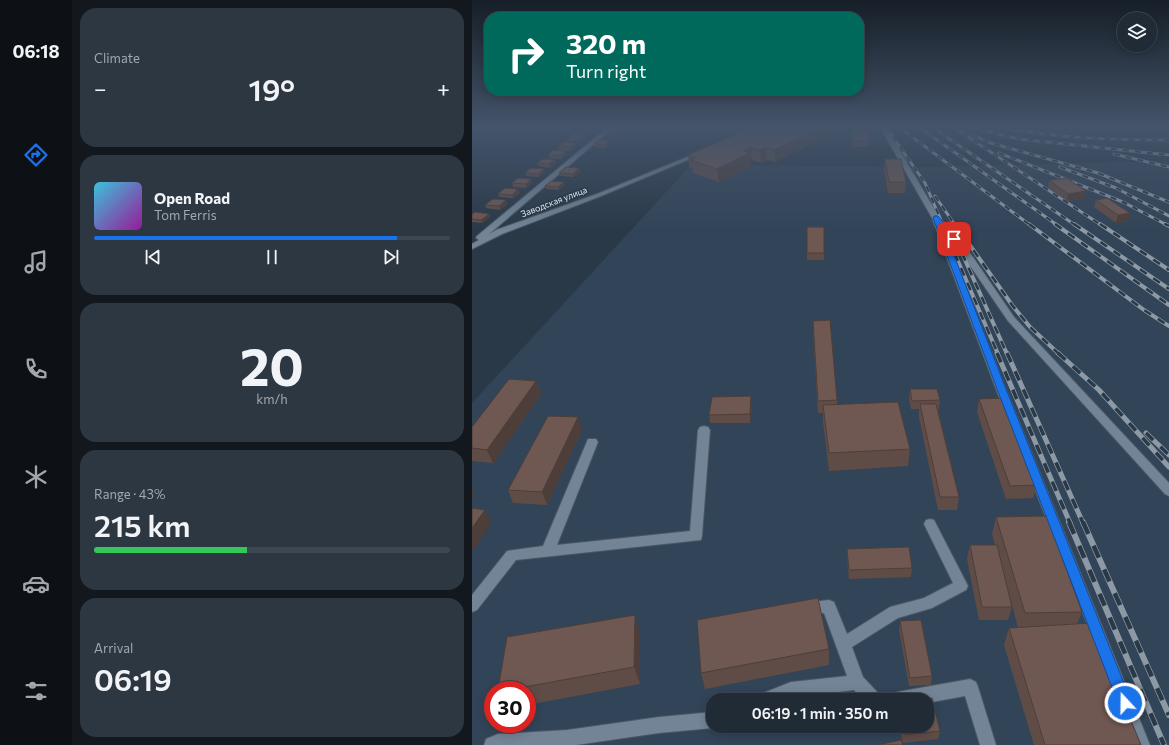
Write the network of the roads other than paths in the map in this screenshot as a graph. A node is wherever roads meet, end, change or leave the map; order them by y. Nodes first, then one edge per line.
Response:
1 (568, 162) edge
2 (680, 162) edge
3 (903, 162) edge
4 (936, 218) junction
5 (472, 246) edge
6 (704, 430) dead end
7 (592, 442) dead end
8 (1169, 491) edge
9 (930, 524) dead end
10 (548, 551) junction
11 (472, 606) edge
12 (792, 610) edge
13 (843, 644) junction
14 (857, 682) junction
15 (784, 693) edge
16 (867, 693) edge
17 (934, 693) edge
18 (706, 721) edge
19 (492, 745) edge
20 (988, 745) edge
21 (1142, 745) edge

1 - 5 street, Заводская улица
2 - 5 street, Заводская улица
3 - 4 street
4 - 8 street
4 - 21 street
6 - 10 street
7 - 10 street
9 - 13 street
10 - 11 street
12 - 13 street
13 - 14 street
14 - 15 street
14 - 16 street
17 - 20 street
18 - 19 street

